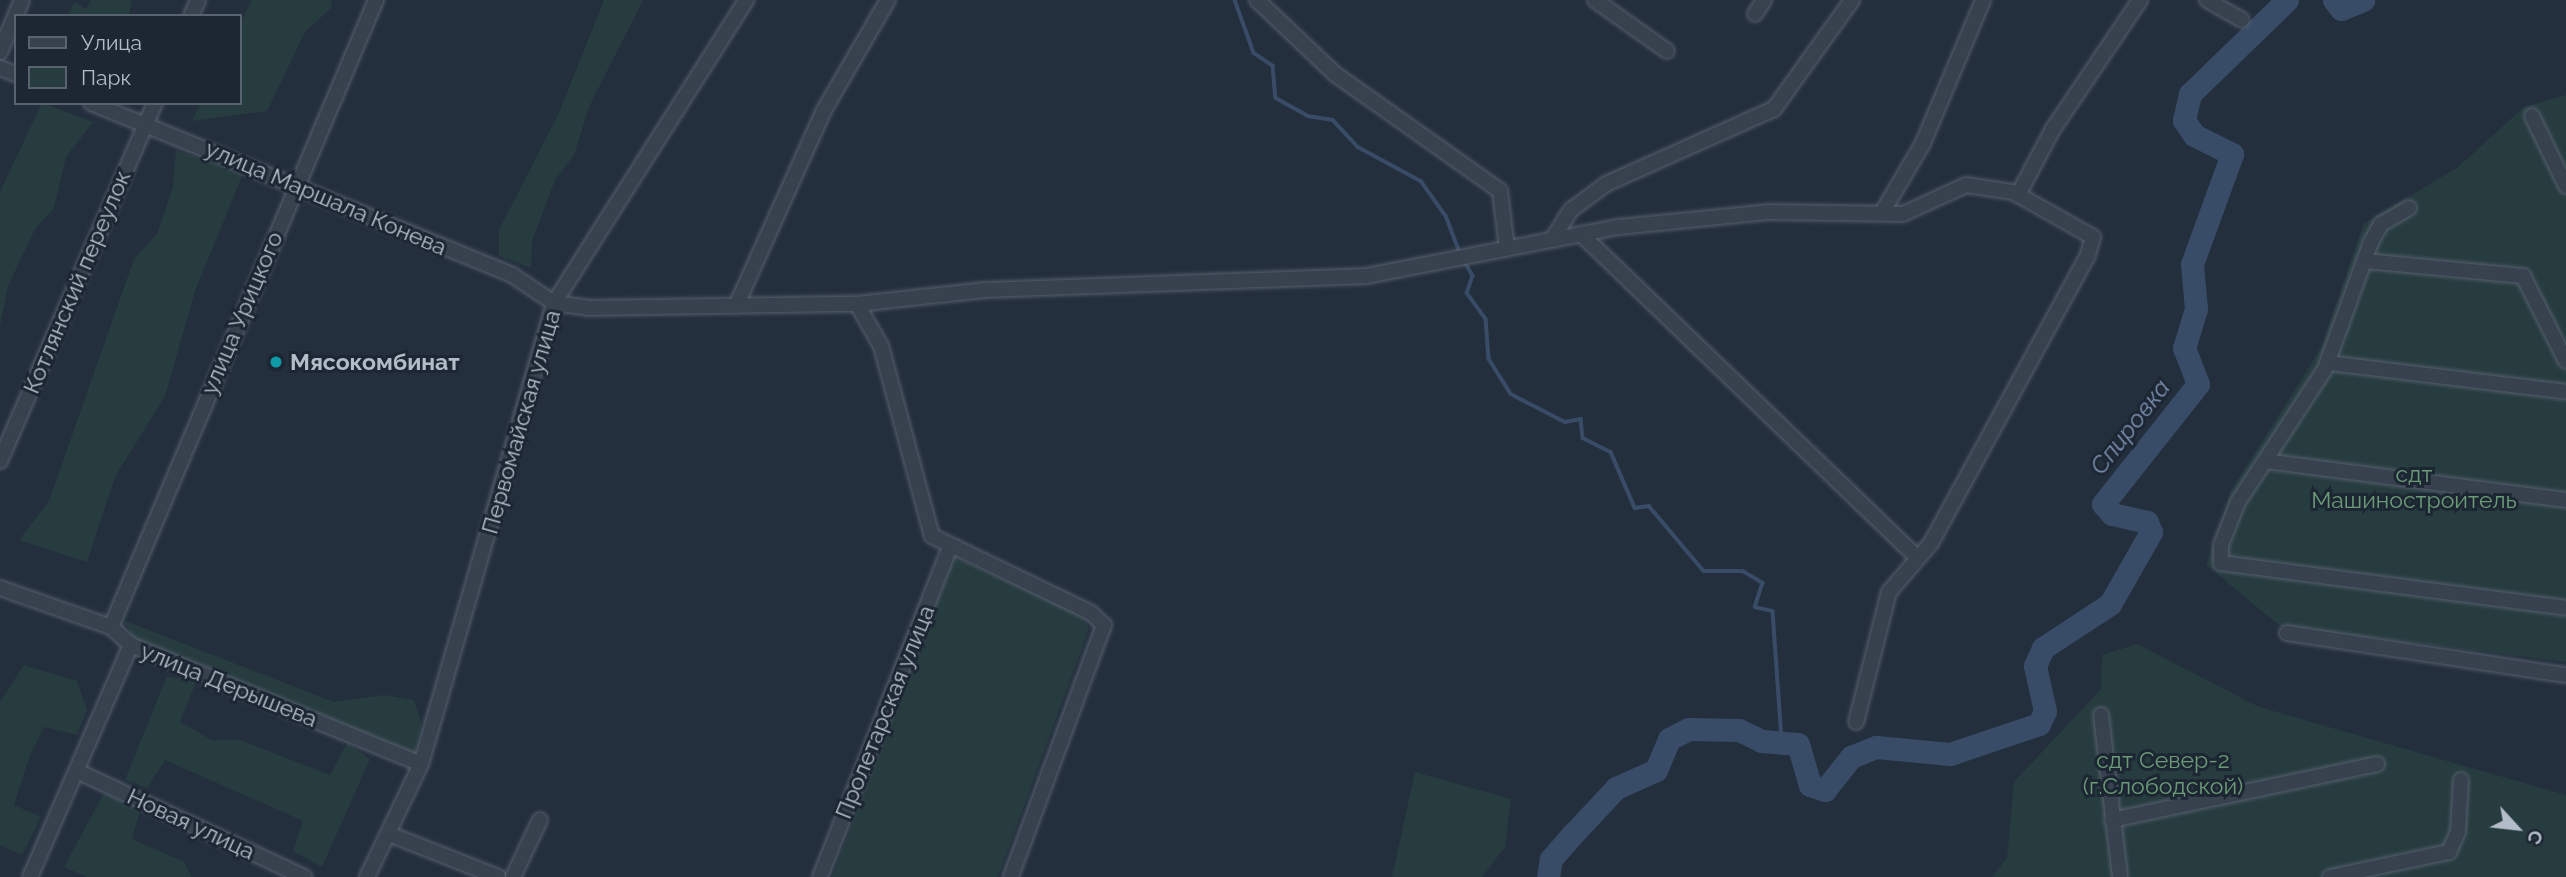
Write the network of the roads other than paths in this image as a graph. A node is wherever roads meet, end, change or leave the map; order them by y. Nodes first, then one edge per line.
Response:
1 (376, 0) edge
2 (746, 0) edge
3 (888, 0) edge
4 (1257, 0) edge
5 (1595, 0) edge
6 (1764, 0) edge
7 (1852, 0) edge
8 (1983, 0) edge
9 (2140, 0) edge
10 (2207, 0) edge
11 (1755, 14) dead end
12 (14, 19) edge
13 (2242, 20) dead end
14 (1667, 51) dead end
15 (0, 52) edge
16 (96, 105) edge
17 (154, 105) edge
18 (2532, 116) dead end
19 (146, 124) junction
20 (297, 183) junction
21 (2566, 186) edge
22 (2018, 195) junction
23 (2409, 208) dead end
24 (1882, 213) junction
25 (1581, 234) junction
26 (1552, 240) junction
27 (1507, 249) junction
28 (2364, 261) junction
29 (554, 303) junction
30 (857, 303) junction
31 (736, 306) junction
32 (2566, 361) edge
33 (2328, 363) junction
34 (2566, 392) edge
35 (0, 461) edge
36 (2265, 461) junction
37 (2566, 500) edge
38 (950, 547) junction
39 (1914, 555) junction
40 (0, 588) edge
41 (2566, 608) edge
42 (111, 628) junction
43 (2287, 633) dead end
44 (131, 645) junction
45 (2566, 675) edge
46 (2101, 715) dead end
47 (1856, 722) dead end
48 (421, 764) junction
49 (2377, 764) dead end
50 (77, 771) junction
51 (2461, 780) dead end
52 (540, 820) dead end
53 (2112, 820) junction
54 (389, 834) junction
55 (30, 877) edge
56 (304, 877) edge
57 (368, 877) edge
58 (498, 877) edge
59 (513, 877) edge
60 (820, 877) edge
61 (1011, 877) edge
62 (2120, 877) edge
63 (2330, 877) edge

1 - 20 street, улица Урицкого
2 - 29 street, Первомайская улица
3 - 31 street
4 - 27 street
5 - 14 street
6 - 11 street
7 - 26 street
8 - 24 street
9 - 22 street
10 - 13 street
12 - 15 street
16 - 19 street, улица Маршала Конева
17 - 19 street, Котлянский переулок
18 - 21 street
19 - 20 street, улица Маршала Конева
19 - 35 street, Котлянский переулок
20 - 29 street, улица Маршала Конева
20 - 42 street, улица Урицкого
22 - 24 street
22 - 39 street
23 - 28 street
24 - 25 street
25 - 26 street
25 - 39 street
26 - 27 street
27 - 30 street
28 - 32 street
28 - 33 street
29 - 31 street
29 - 48 street, Первомайская улица
30 - 31 street
30 - 38 street
33 - 34 street
33 - 36 street
36 - 37 street
36 - 41 street
38 - 60 street, Пролетарская улица
38 - 61 street
39 - 47 street
40 - 42 street, улица Дерышева
42 - 44 street, улица Дерышева
43 - 45 street
44 - 48 street, улица Дерышева
44 - 50 street
46 - 53 street
48 - 54 street, Первомайская улица
49 - 53 street
50 - 55 street
50 - 56 street, Новая улица
51 - 63 street
52 - 59 street
53 - 62 street
54 - 57 street, Первомайская улица
54 - 58 street

